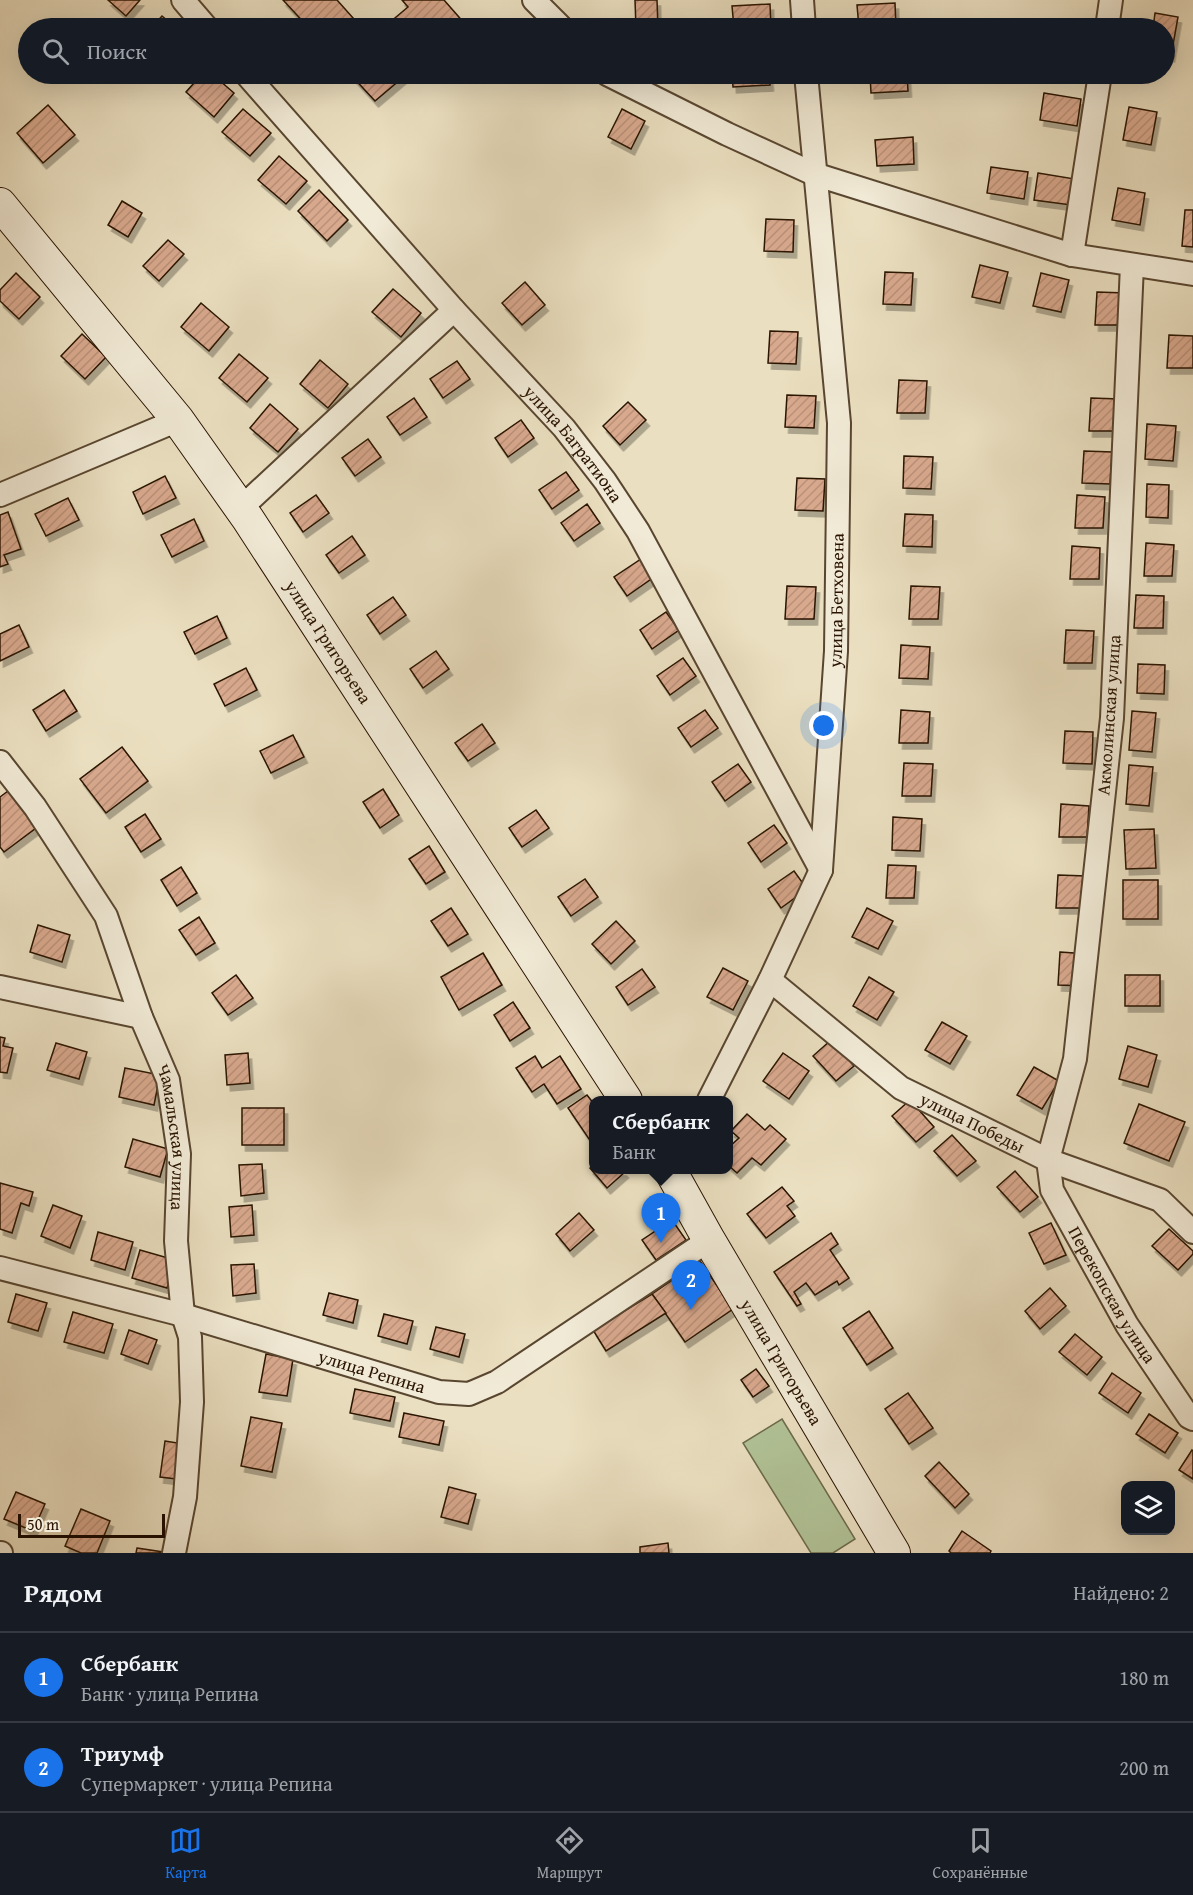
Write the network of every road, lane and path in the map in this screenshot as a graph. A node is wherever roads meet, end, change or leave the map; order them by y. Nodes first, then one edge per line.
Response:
1 (183, 0) edge
2 (534, 0) edge
3 (802, 0) edge
4 (1111, 0) edge
5 (198, 18) edge
6 (552, 18) edge
7 (803, 18) edge
8 (1108, 18) edge
9 (255, 84) edge
10 (628, 84) edge
11 (807, 84) edge
12 (1098, 84) edge
13 (814, 174) junction
14 (0, 204) edge
15 (1072, 255) junction
16 (1132, 265) junction
17 (1193, 274) edge
18 (454, 310) junction
19 (178, 420) junction
20 (0, 495) edge
21 (240, 509) junction
22 (0, 762) edge
23 (821, 870) junction
24 (771, 980) junction
25 (0, 987) edge
26 (141, 1017) junction
27 (623, 1096) edge
28 (712, 1096) edge
29 (1048, 1160) junction
30 (674, 1174) edge
31 (1193, 1232) edge
32 (709, 1240) junction
33 (0, 1268) edge
34 (183, 1315) junction
35 (1193, 1419) edge
36 (174, 1553) edge
37 (894, 1553) edge

1 - 5 street
2 - 6 street
3 - 7 street
4 - 8 street
9 - 18 street, улица Багратиона
10 - 13 street
11 - 13 street, улица Бетховена
12 - 15 street
13 - 15 street
13 - 23 street, улица Бетховена
14 - 19 main road, улица Григорьева
15 - 16 street
16 - 17 street
16 - 29 street, Акмолинская улица
18 - 21 street
18 - 23 street, улица Багратиона
19 - 20 street
19 - 21 main road, улица Григорьева
21 - 27 main road, улица Григорьева
22 - 26 street, Чамальская улица
23 - 24 street, улица Бетховена
24 - 28 street, улица Бетховена
24 - 29 street, улица Победы
25 - 26 street
26 - 34 street, Чамальская улица
29 - 31 street, улица Победы
29 - 35 street, Перекопская улица
30 - 32 main road, улица Григорьева
32 - 34 street, улица Репина
32 - 37 main road, улица Григорьева
33 - 34 street, улица Репина
34 - 36 street, Чамальская улица

